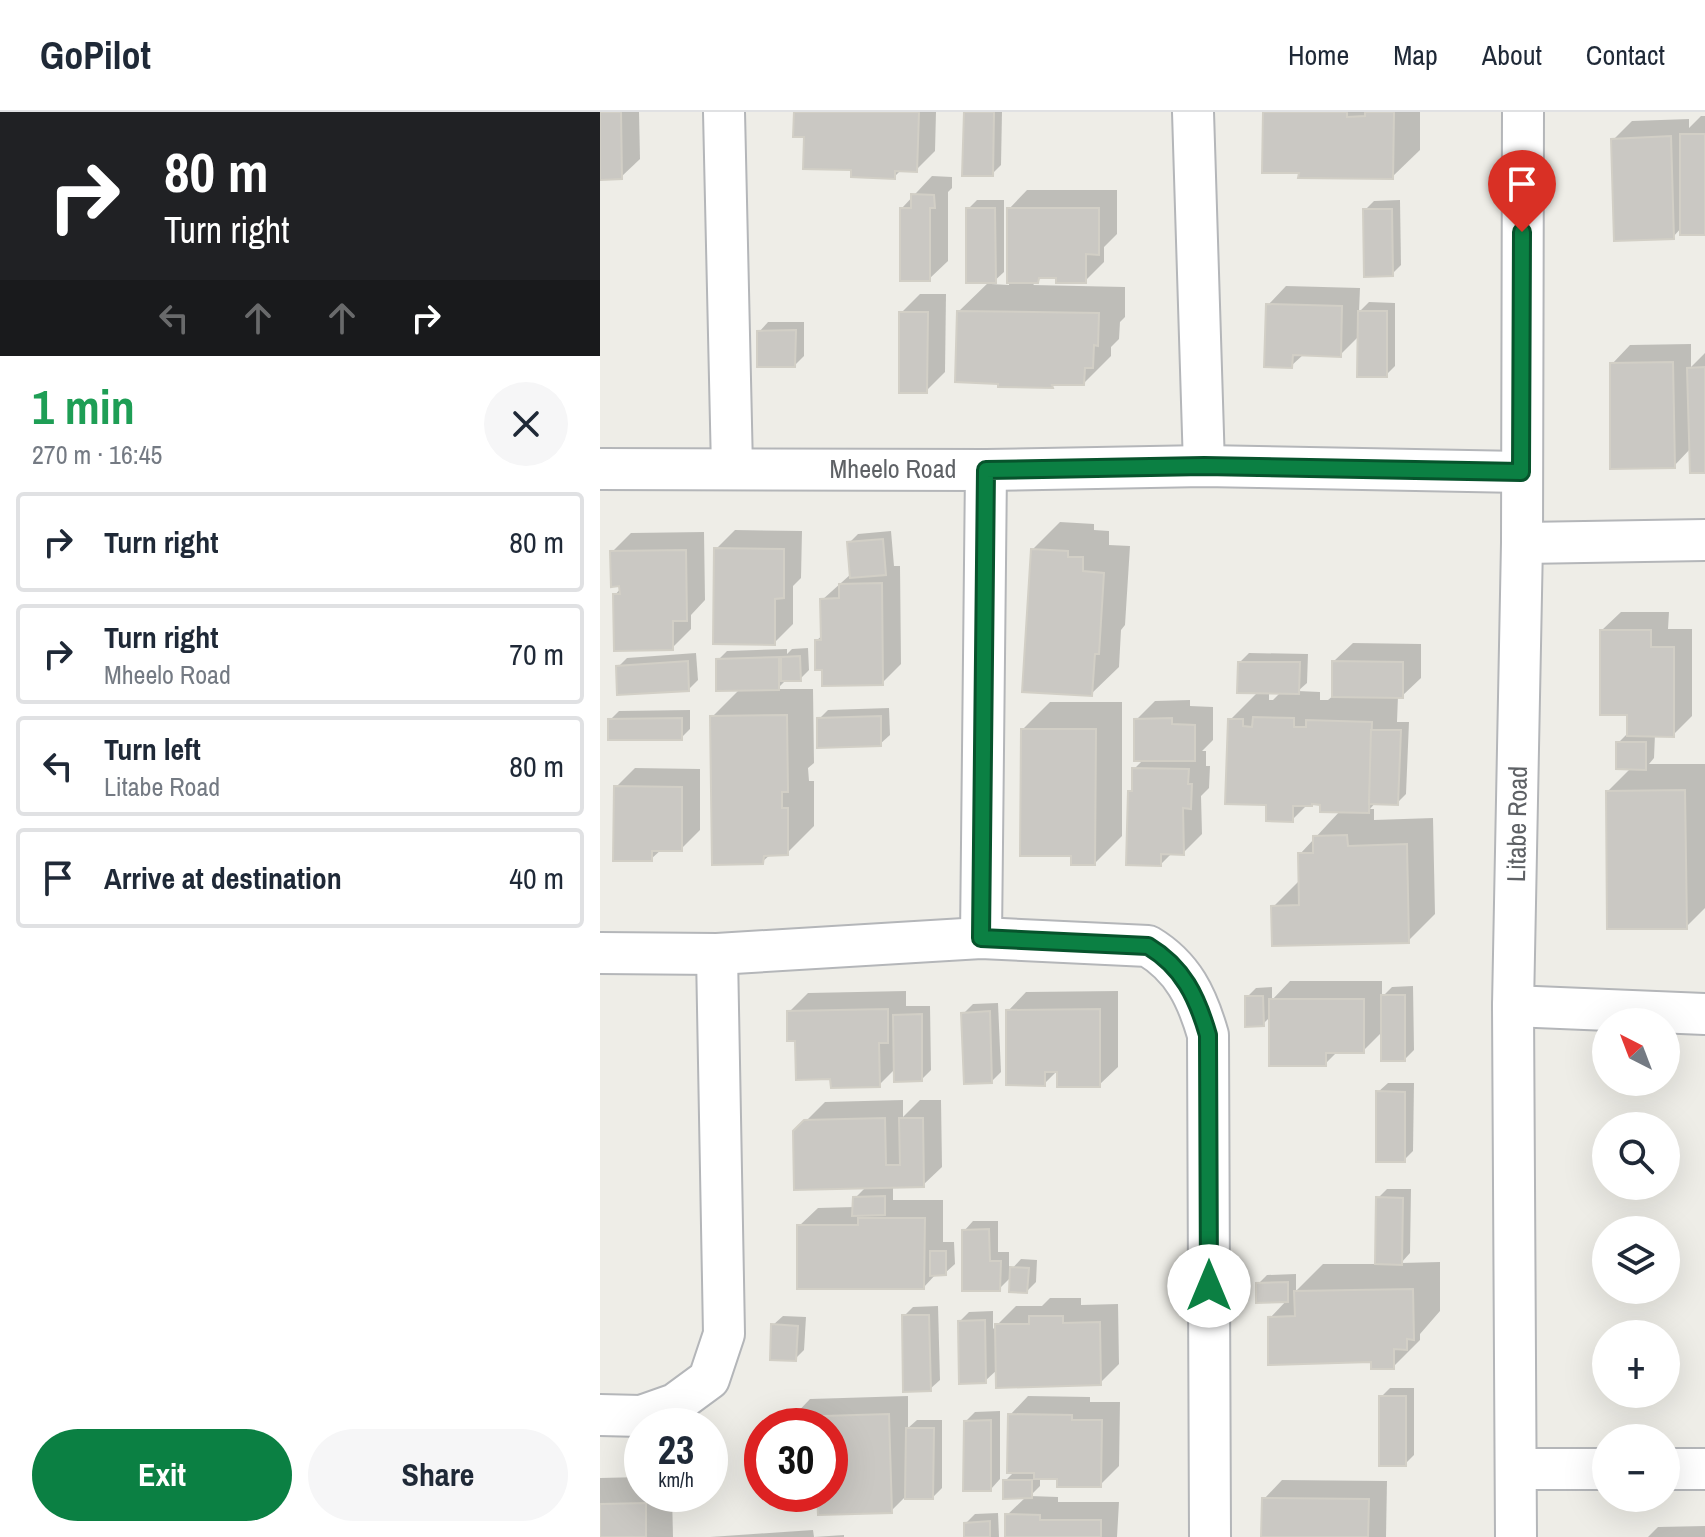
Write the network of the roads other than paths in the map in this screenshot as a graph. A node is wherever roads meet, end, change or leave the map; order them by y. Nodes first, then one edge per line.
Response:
1 (724, 112) edge
2 (1193, 112) edge
3 (1523, 112) edge
4 (1204, 466) junction
5 (732, 468) junction
6 (600, 469) edge
7 (986, 470) junction
8 (1521, 472) junction
9 (1705, 540) edge
10 (1522, 543) junction
11 (981, 938) junction
12 (600, 953) edge
13 (717, 954) junction
14 (1513, 1006) junction
15 (1705, 1014) edge
16 (600, 1415) edge
17 (1517, 1469) junction
18 (1592, 1469) edge
19 (1680, 1469) edge
20 (1705, 1469) edge
21 (1210, 1537) edge
22 (1516, 1537) edge

1 - 5 street
2 - 4 street
3 - 8 street, Litabe Road
4 - 7 street, Mheelo Road
4 - 8 street, Mheelo Road
5 - 6 street, Mheelo Road
5 - 7 street, Mheelo Road
7 - 11 street
8 - 10 street, Litabe Road
9 - 10 street
10 - 14 street, Litabe Road
11 - 13 street
11 - 21 street
12 - 13 street
13 - 16 street
14 - 15 street
14 - 17 street, Litabe Road
17 - 18 street
17 - 22 street, Litabe Road
19 - 20 street

